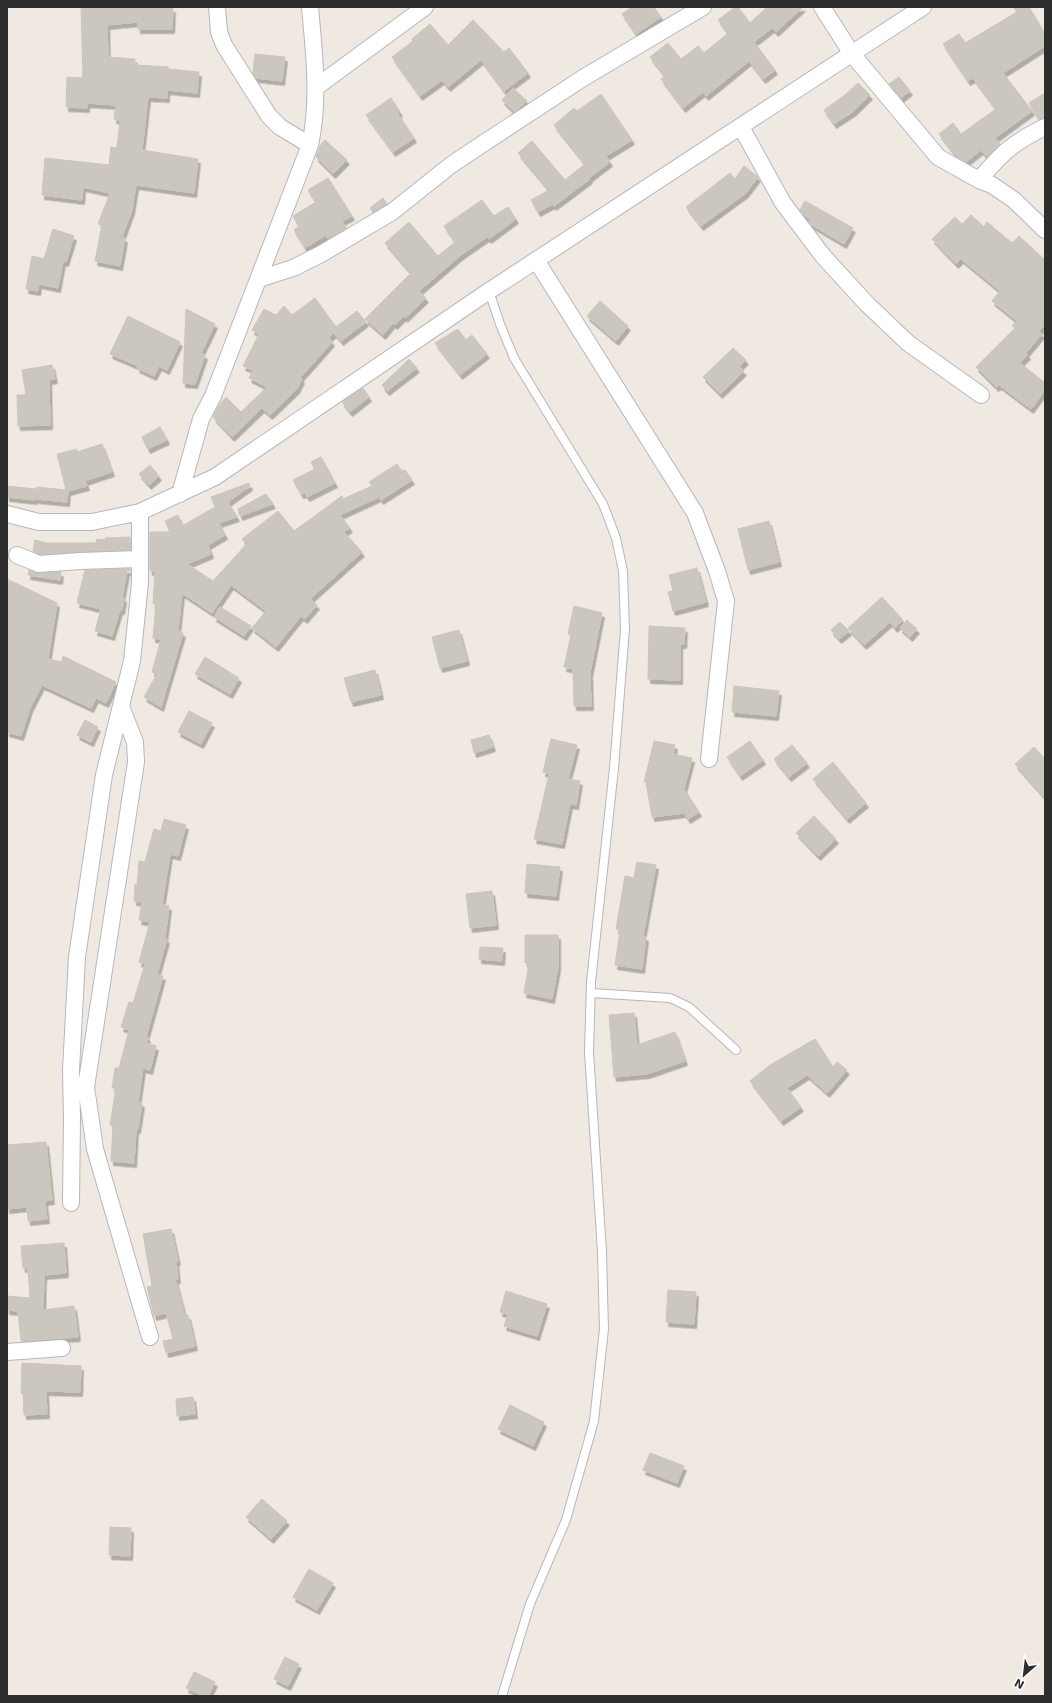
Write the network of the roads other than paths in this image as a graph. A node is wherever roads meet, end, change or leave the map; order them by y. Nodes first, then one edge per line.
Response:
1 (217, 7) edge
2 (310, 7) edge
3 (425, 7) edge
4 (703, 7) edge
5 (822, 7) edge
6 (923, 7) edge
7 (852, 54) junction
8 (315, 88) junction
9 (741, 126) junction
10 (1045, 127) edge
11 (310, 145) junction
12 (979, 180) junction
13 (1045, 230) edge
14 (536, 260) junction
15 (259, 279) junction
16 (489, 291) junction
17 (981, 395) dead end
18 (180, 494) junction
19 (140, 512) junction
20 (7, 514) edge
21 (17, 555) dead end
22 (139, 559) junction
23 (122, 709) junction
24 (709, 759) dead end
25 (591, 993) junction
26 (736, 1050) dead end
27 (71, 1203) dead end
28 (150, 1337) dead end
29 (62, 1348) dead end
30 (7, 1352) edge
31 (502, 1696) edge

1 - 11 street
2 - 8 street
3 - 8 street
4 - 15 street
5 - 7 street
6 - 7 street
7 - 9 street
7 - 12 street
8 - 11 street
9 - 14 street
9 - 17 street
10 - 12 street
11 - 15 street
12 - 13 street
14 - 16 street
14 - 24 street
15 - 18 street
16 - 18 street
16 - 25 lane
18 - 19 street
19 - 20 street
19 - 22 street
21 - 22 street
22 - 23 street
23 - 27 street
23 - 28 street
25 - 26 lane
25 - 31 lane
29 - 30 street

